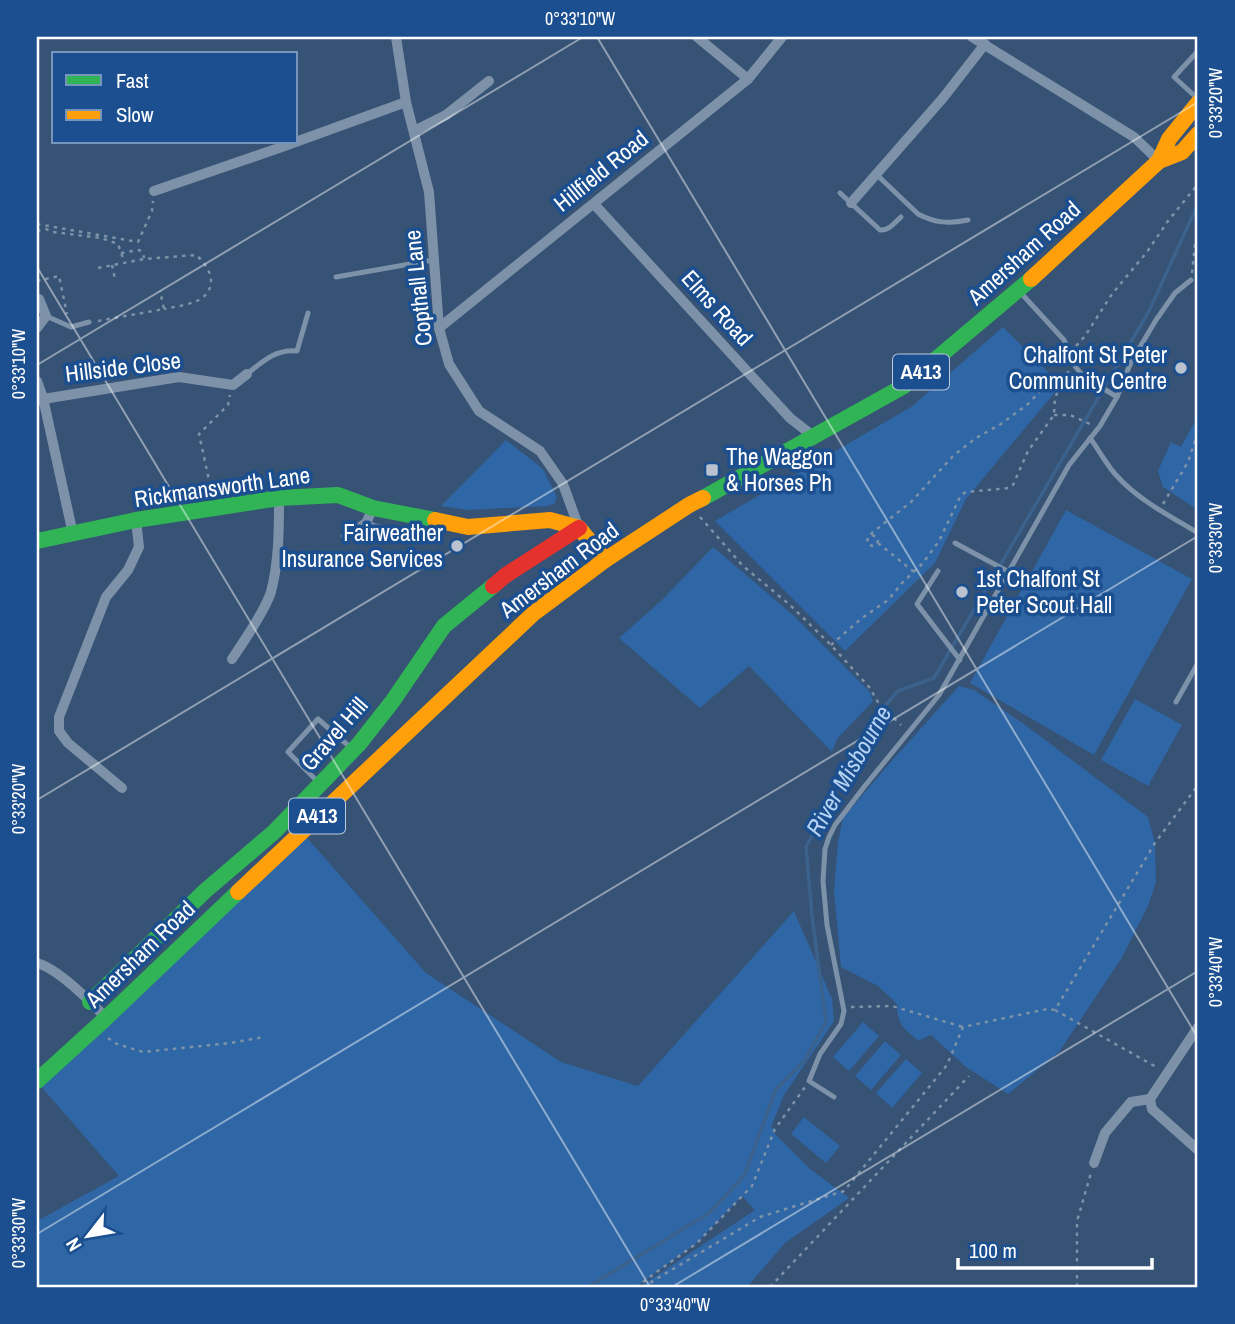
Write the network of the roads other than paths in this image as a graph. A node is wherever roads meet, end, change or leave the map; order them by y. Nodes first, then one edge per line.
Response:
1 (396, 37) edge
2 (697, 37) edge
3 (782, 37) edge
4 (972, 37) edge
5 (985, 44) junction
6 (1198, 44) edge
7 (748, 79) junction
8 (489, 81) dead end
9 (1198, 101) edge
10 (406, 102) junction
11 (414, 131) junction
12 (1198, 134) edge
13 (298, 141) edge
14 (290, 144) edge
15 (1159, 161) junction
16 (876, 174) junction
17 (154, 191) road end
18 (840, 193) dead end
19 (850, 203) junction
20 (594, 204) junction
21 (901, 217) dead end
22 (968, 220) dead end
23 (434, 260) junction
24 (336, 277) dead end
25 (1191, 280) road end
26 (1018, 290) junction
27 (39, 299) dead end
28 (309, 313) dead end
29 (46, 316) junction
30 (89, 322) road end
31 (37, 328) edge
32 (439, 328) junction
33 (247, 374) joint
34 (37, 381) edge
35 (1116, 397) junction
36 (40, 399) edge
37 (813, 436) junction
38 (1090, 438) junction
39 (279, 499) junction
40 (373, 508) junction
41 (136, 520) junction
42 (366, 523) junction
43 (579, 528) junction
44 (391, 531) dead end
45 (1198, 533) edge
46 (73, 534) junction
47 (343, 536) dead end
48 (37, 541) edge
49 (955, 542) dead end
50 (605, 560) junction
51 (938, 571) dead end
52 (1009, 572) junction
53 (232, 659) dead end
54 (960, 660) junction
55 (1198, 663) edge
56 (1176, 702) dead end
57 (356, 747) junction
58 (377, 760) junction
59 (320, 785) junction
60 (122, 788) dead end
61 (37, 963) edge
62 (90, 1002) junction
63 (100, 1023) junction
64 (1198, 1027) edge
65 (37, 1081) edge
66 (834, 1097) dead end
67 (1150, 1099) junction
68 (1198, 1150) edge
69 (1094, 1163) road end

1 - 10 street, Copthall Lane
2 - 7 street
3 - 7 street, Hillfield Road
4 - 5 street
5 - 15 street
5 - 16 street
6 - 9 lane
7 - 20 street, Hillfield Road
8 - 11 street
9 - 15 main road, Amersham Road / A413
10 - 11 street, Copthall Lane
10 - 13 street
11 - 23 street, Copthall Lane
12 - 15 main road, Amersham Road / A413
14 - 17 street
15 - 26 main road, Amersham Road / A413
16 - 19 street
16 - 22 lane
18 - 19 lane
19 - 21 lane
20 - 32 street, Hillfield Road
20 - 37 street, Elms Road
23 - 24 lane
23 - 32 street, Copthall Lane
25 - 35 lane
26 - 35 lane
26 - 37 main road, Amersham Road / A413
27 - 29 street
28 - 33 lane
29 - 30 lane
29 - 31 street
32 - 43 street, Copthall Lane
33 - 36 street, Hillside Close
34 - 36 street, Hillside Close
35 - 38 lane
36 - 46 street, Hillside Close
37 - 50 main road, Amersham Road / A413
38 - 45 lane
38 - 52 lane
39 - 40 main road, Rickmansworth Lane
39 - 41 main road, Rickmansworth Lane
39 - 53 street
40 - 42 street
40 - 43 main road, Rickmansworth Lane
41 - 46 main road, Rickmansworth Lane
41 - 60 street
42 - 44 lane
42 - 47 lane
43 - 50 main road
43 - 57 main road, Gravel Hill
46 - 48 main road, Rickmansworth Lane
49 - 52 lane
50 - 58 main road, Amersham Road / A413
51 - 54 lane
52 - 54 lane
54 - 66 lane
55 - 56 lane
57 - 58 lane
57 - 59 main road, Gravel Hill
57 - 59 lane
58 - 63 main road, Amersham Road / A413
59 - 62 main road, Gravel Hill
61 - 62 street
62 - 63 street
63 - 65 main road, Amersham Road / A413
64 - 67 street
67 - 68 street
67 - 69 street

